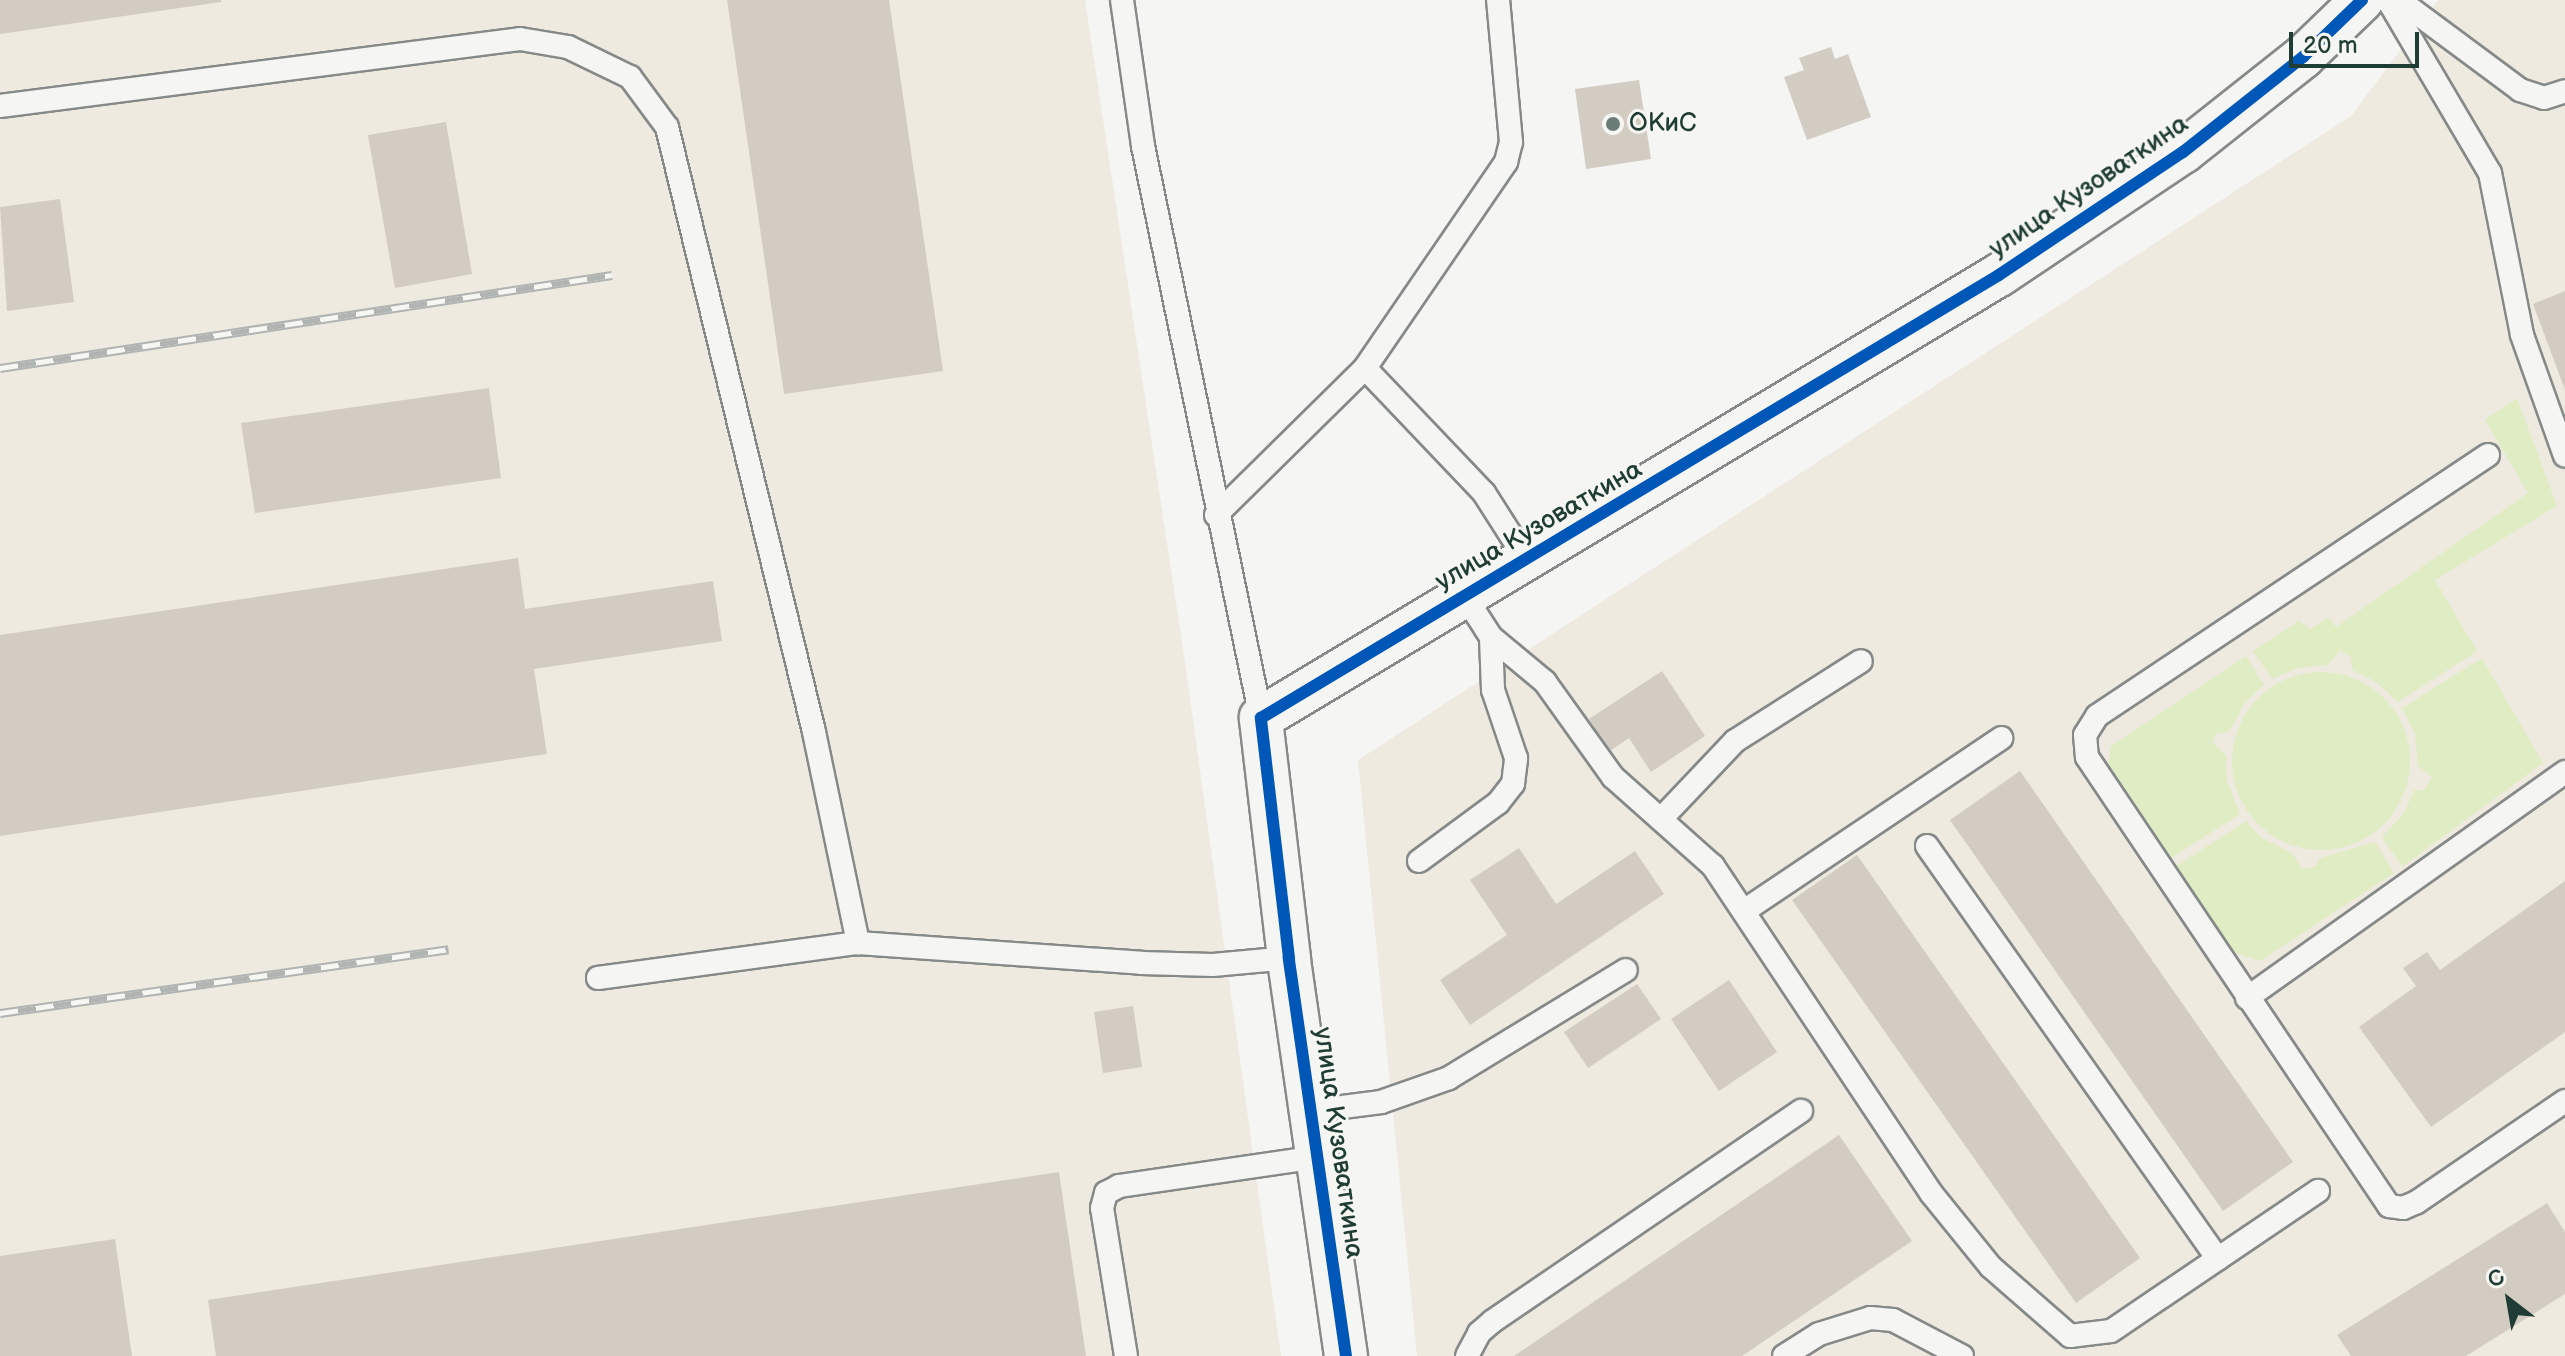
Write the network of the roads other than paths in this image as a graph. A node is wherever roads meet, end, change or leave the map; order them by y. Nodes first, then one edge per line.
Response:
1 (1122, 0) edge
2 (1498, 0) edge
3 (2362, 0) edge
4 (2388, 0) edge
5 (2399, 0) edge
6 (2565, 91) edge
7 (0, 106) edge
8 (1365, 368) junction
9 (2488, 455) dead end
10 (2565, 456) edge
11 (1216, 515) junction
12 (1526, 559) junction
13 (1464, 595) junction
14 (1491, 637) junction
15 (1861, 661) dead end
16 (1261, 718) junction
17 (2001, 738) dead end
18 (2565, 772) edge
19 (1661, 819) junction
20 (1927, 846) dead end
21 (1419, 861) dead end
22 (1744, 911) junction
23 (858, 943) junction
24 (1289, 958) junction
25 (1626, 970) dead end
26 (598, 978) dead end
27 (2247, 998) junction
28 (2565, 1101) edge
29 (1311, 1111) junction
30 (1801, 1111) dead end
31 (1318, 1157) junction
32 (2318, 1191) dead end
33 (2218, 1259) junction
34 (1126, 1356) edge
35 (1346, 1356) edge
36 (1467, 1356) edge
37 (1784, 1356) edge
38 (1962, 1356) edge

1 - 11 lane
2 - 8 lane
3 - 12 street, улица Кузоваткина
4 - 10 lane
5 - 6 lane
7 - 23 lane
8 - 11 lane
8 - 12 lane
9 - 27 lane
11 - 16 lane
12 - 13 street, улица Кузоваткина
13 - 14 lane
13 - 16 street, улица Кузоваткина
14 - 19 lane
14 - 21 lane
15 - 19 lane
16 - 24 street, улица Кузоваткина
17 - 22 lane
18 - 27 lane
19 - 22 lane
20 - 33 lane
22 - 33 lane
23 - 24 lane
23 - 26 lane
24 - 29 street, улица Кузоваткина
25 - 29 lane
27 - 28 lane
29 - 31 street, улица Кузоваткина
30 - 36 lane
31 - 34 lane
31 - 35 street, улица Кузоваткина
32 - 33 lane
37 - 38 lane

